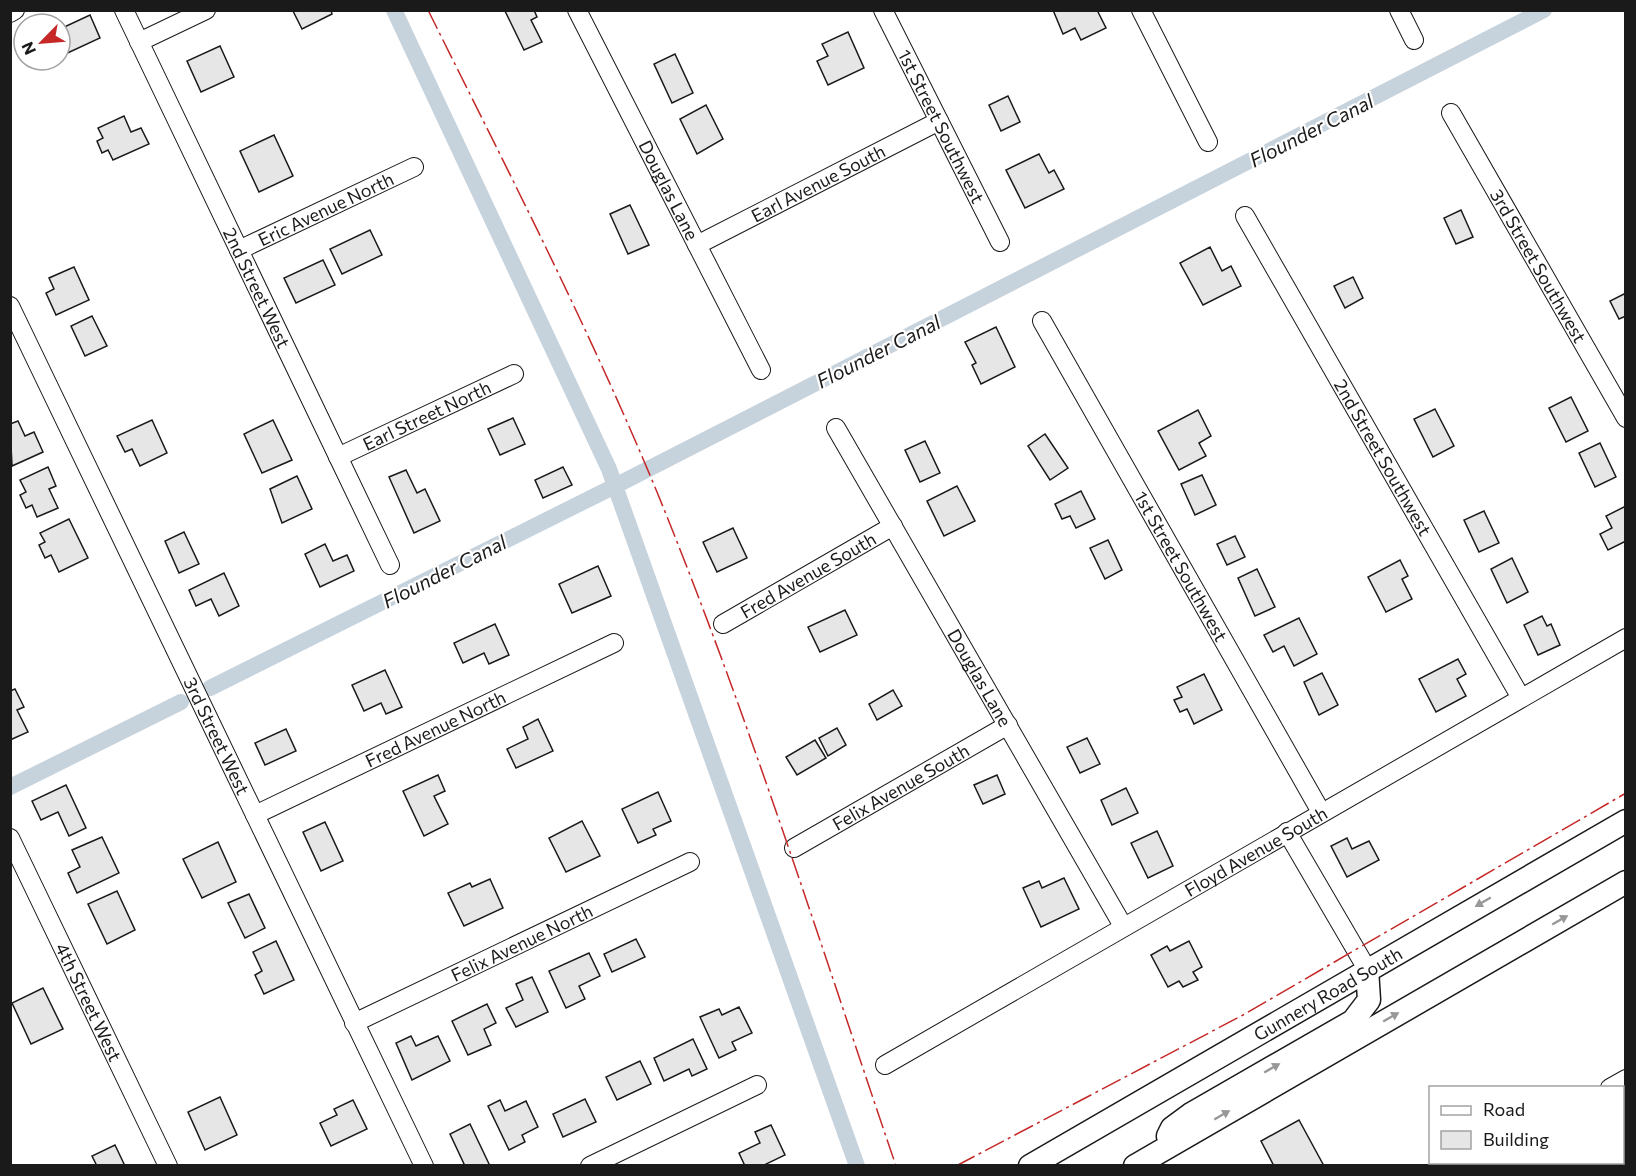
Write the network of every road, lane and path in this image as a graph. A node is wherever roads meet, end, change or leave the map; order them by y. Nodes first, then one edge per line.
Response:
1 (15, 10) edge
2 (124, 10) edge
3 (206, 10) edge
4 (577, 10) edge
5 (883, 10) edge
6 (1141, 10) edge
7 (1399, 10) edge
8 (10, 13) edge
9 (1414, 40) dead end
10 (139, 42) junction
11 (1451, 113) dead end
12 (939, 121) junction
13 (1208, 141) dead end
14 (414, 167) dead end
15 (1245, 216) dead end
16 (1000, 242) dead end
17 (697, 244) junction
18 (239, 250) junction
19 (10, 306) edge
20 (1042, 321) dead end
21 (761, 370) dead end
22 (514, 374) dead end
23 (1626, 418) edge
24 (837, 428) dead end
25 (338, 457) junction
26 (893, 526) junction
27 (390, 565) dead end
28 (723, 624) dead end
29 (1626, 638) edge
30 (614, 643) dead end
31 (1521, 698) junction
32 (1008, 725) junction
33 (1322, 812) junction
34 (255, 815) junction
35 (1626, 822) edge
36 (1287, 832) junction
37 (1626, 835) edge
38 (10, 838) edge
39 (794, 848) dead end
40 (690, 862) dead end
41 (1626, 882) edge
42 (1516, 884) junction
43 (1123, 926) junction
44 (1367, 969) junction
45 (354, 1023) junction
46 (1235, 1046) junction
47 (885, 1065) dead end
48 (757, 1085) dead end
49 (1160, 1151) junction
50 (168, 1166) edge
51 (424, 1166) edge
52 (590, 1166) edge
53 (1030, 1166) edge
54 (1058, 1166) edge
55 (1135, 1166) edge

1 - 8 street
2 - 10 street, 2nd Street West
3 - 10 street
4 - 17 street, Douglas Lane
5 - 12 street, 1st Street Southwest
6 - 13 street
7 - 9 street
10 - 18 street, 2nd Street West
11 - 23 street, 3rd Street Southwest
12 - 16 street, 1st Street Southwest
12 - 17 street, Earl Avenue South
14 - 18 street, Eric Avenue North
15 - 31 street, 2nd Street Southwest
17 - 21 street, Douglas Lane
18 - 25 street, 2nd Street West
19 - 34 street, 3rd Street West
20 - 33 street, 1st Street Southwest
22 - 25 street, Earl Street North
24 - 26 street, Douglas Lane
25 - 27 street, 2nd Street West
26 - 28 street, Fred Avenue South
26 - 32 street, Douglas Lane
29 - 31 street, Floyd Avenue South
30 - 34 street, Fred Avenue North
31 - 33 street, Floyd Avenue South
32 - 39 street, Felix Avenue South
32 - 43 street, Douglas Lane
33 - 36 street, Floyd Avenue South
34 - 45 street, 3rd Street West
35 - 42 main road, Gunnery Road South
36 - 43 street, Floyd Avenue South
36 - 44 street
37 - 42 main road
38 - 50 street, 4th Street West
40 - 45 street, Felix Avenue North
49 -> 41 main road
42 -> 44 main road, Gunnery Road South
43 - 47 street, Floyd Avenue South
44 - 46 main road, Gunnery Road South
49 -> 44 main road
45 - 51 street, 3rd Street West
46 - 53 main road, Gunnery Road South
46 - 54 main road
48 - 52 street
49 - 55 main road

